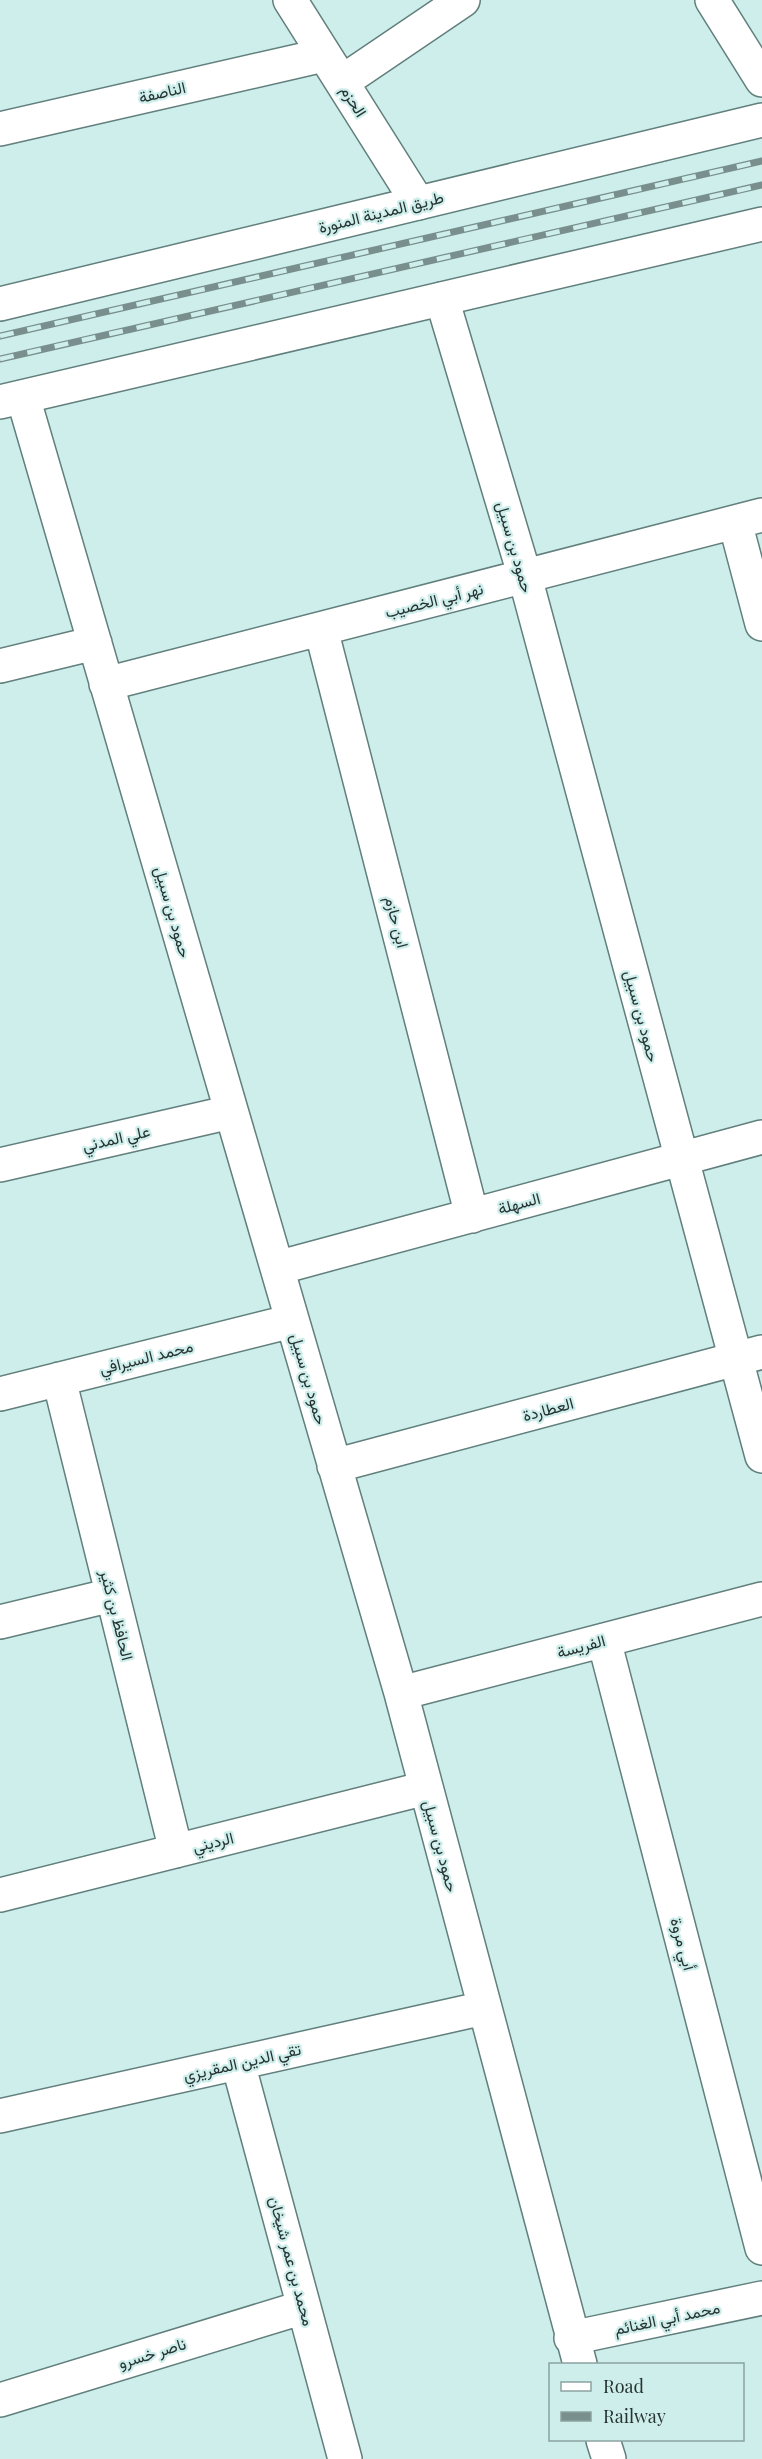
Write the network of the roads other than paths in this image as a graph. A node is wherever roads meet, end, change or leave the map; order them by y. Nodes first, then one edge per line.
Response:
1 (290, 0) edge
2 (463, 0) edge
3 (722, 3) edge
4 (324, 55) junction
5 (762, 80) edge
6 (342, 82) junction
7 (762, 120) edge
8 (0, 129) edge
9 (418, 203) junction
10 (762, 224) edge
11 (442, 299) junction
12 (0, 304) edge
13 (11, 399) edge
14 (748, 518) edge
15 (525, 577) junction
16 (762, 624) edge
17 (321, 629) junction
18 (95, 644) junction
19 (0, 666) edge
20 (106, 684) junction
21 (231, 1112) junction
22 (762, 1137) edge
23 (681, 1158) junction
24 (0, 1165) edge
25 (472, 1215) junction
26 (277, 1268) junction
27 (292, 1321) junction
28 (749, 1355) edge
29 (58, 1379) junction
30 (0, 1394) edge
31 (762, 1456) edge
32 (334, 1466) junction
33 (112, 1595) junction
34 (762, 1599) edge
35 (0, 1622) edge
36 (604, 1640) junction
37 (401, 1693) junction
38 (426, 1788) junction
39 (176, 1851) junction
40 (0, 1895) edge
41 (484, 2008) junction
42 (238, 2063) junction
43 (2, 2108) edge
44 (762, 2248) edge
45 (762, 2298) edge
46 (304, 2307) junction
47 (576, 2351) edge
48 (0, 2400) edge
49 (604, 2441) edge
50 (345, 2459) edge
51 (609, 2459) edge

1 - 4 street, الحزم
2 - 6 street
3 - 5 street
4 - 6 street, الحزم
4 - 8 street, الناصفة
6 - 9 street, الحزم
7 - 9 street, طريق المدينة المنورة
9 - 12 street, طريق المدينة المنورة
10 - 11 street
11 - 13 street
11 - 15 street, حمود بن سبيل
13 - 18 street, حمود بن سبيل
14 - 15 street, نهر أبي الخصيب
14 - 16 street
15 - 17 street, نهر أبي الخصيب
15 - 23 street, حمود بن سبيل
17 - 20 street, نهر أبي الخصيب
17 - 25 street, ابن حازم
18 - 19 street
18 - 20 street, حمود بن سبيل
20 - 21 street, حمود بن سبيل
21 - 24 street, علي المدني
21 - 26 street, حمود بن سبيل
22 - 23 street, السهلة
23 - 25 street, السهلة
23 - 28 street, حمود بن سبيل
25 - 26 street, السهلة
26 - 27 street, حمود بن سبيل
27 - 29 street, محمد السيرافي
27 - 32 street, حمود بن سبيل
28 - 31 street, حمود بن سبيل
28 - 32 street, العطاردة
29 - 30 street, محمد السيرافي
29 - 33 street, الحافظ بن كثير
32 - 37 street, حمود بن سبيل
33 - 35 street
33 - 39 street, الحافظ بن كثير
34 - 36 street, الفريسة
36 - 37 street, الفريسة
36 - 44 street, أبي مروة
37 - 38 street, حمود بن سبيل
38 - 39 street, الرديني
38 - 41 street, حمود بن سبيل
39 - 40 street, الرديني
41 - 42 street, تقي الدين المقريزي
41 - 47 street, حمود بن سبيل
42 - 43 street, تقي الدين المقريزي
42 - 46 street, محمد بن عمر شيخان
45 - 47 street, محمد أبي الغنائم
46 - 48 street, ناصر خسرو
46 - 50 street, محمد بن عمر شيخان
49 - 51 street

